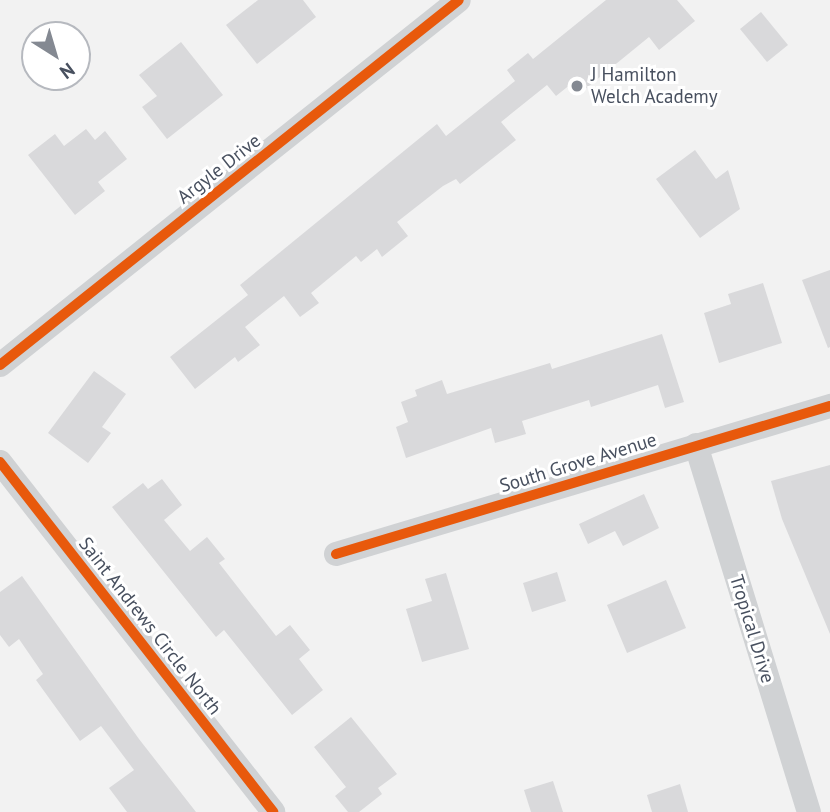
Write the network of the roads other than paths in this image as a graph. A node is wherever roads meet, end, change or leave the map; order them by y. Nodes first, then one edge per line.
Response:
1 (459, 0) edge
2 (0, 365) edge
3 (830, 406) edge
4 (696, 445) junction
5 (0, 462) edge
6 (336, 554) dead end
7 (273, 812) edge
8 (809, 812) edge

1 - 2 street, Argyle Drive
3 - 4 street, South Grove Avenue
4 - 6 street, South Grove Avenue
4 - 8 street, Tropical Drive
5 - 7 street, Saint Andrews Circle North

